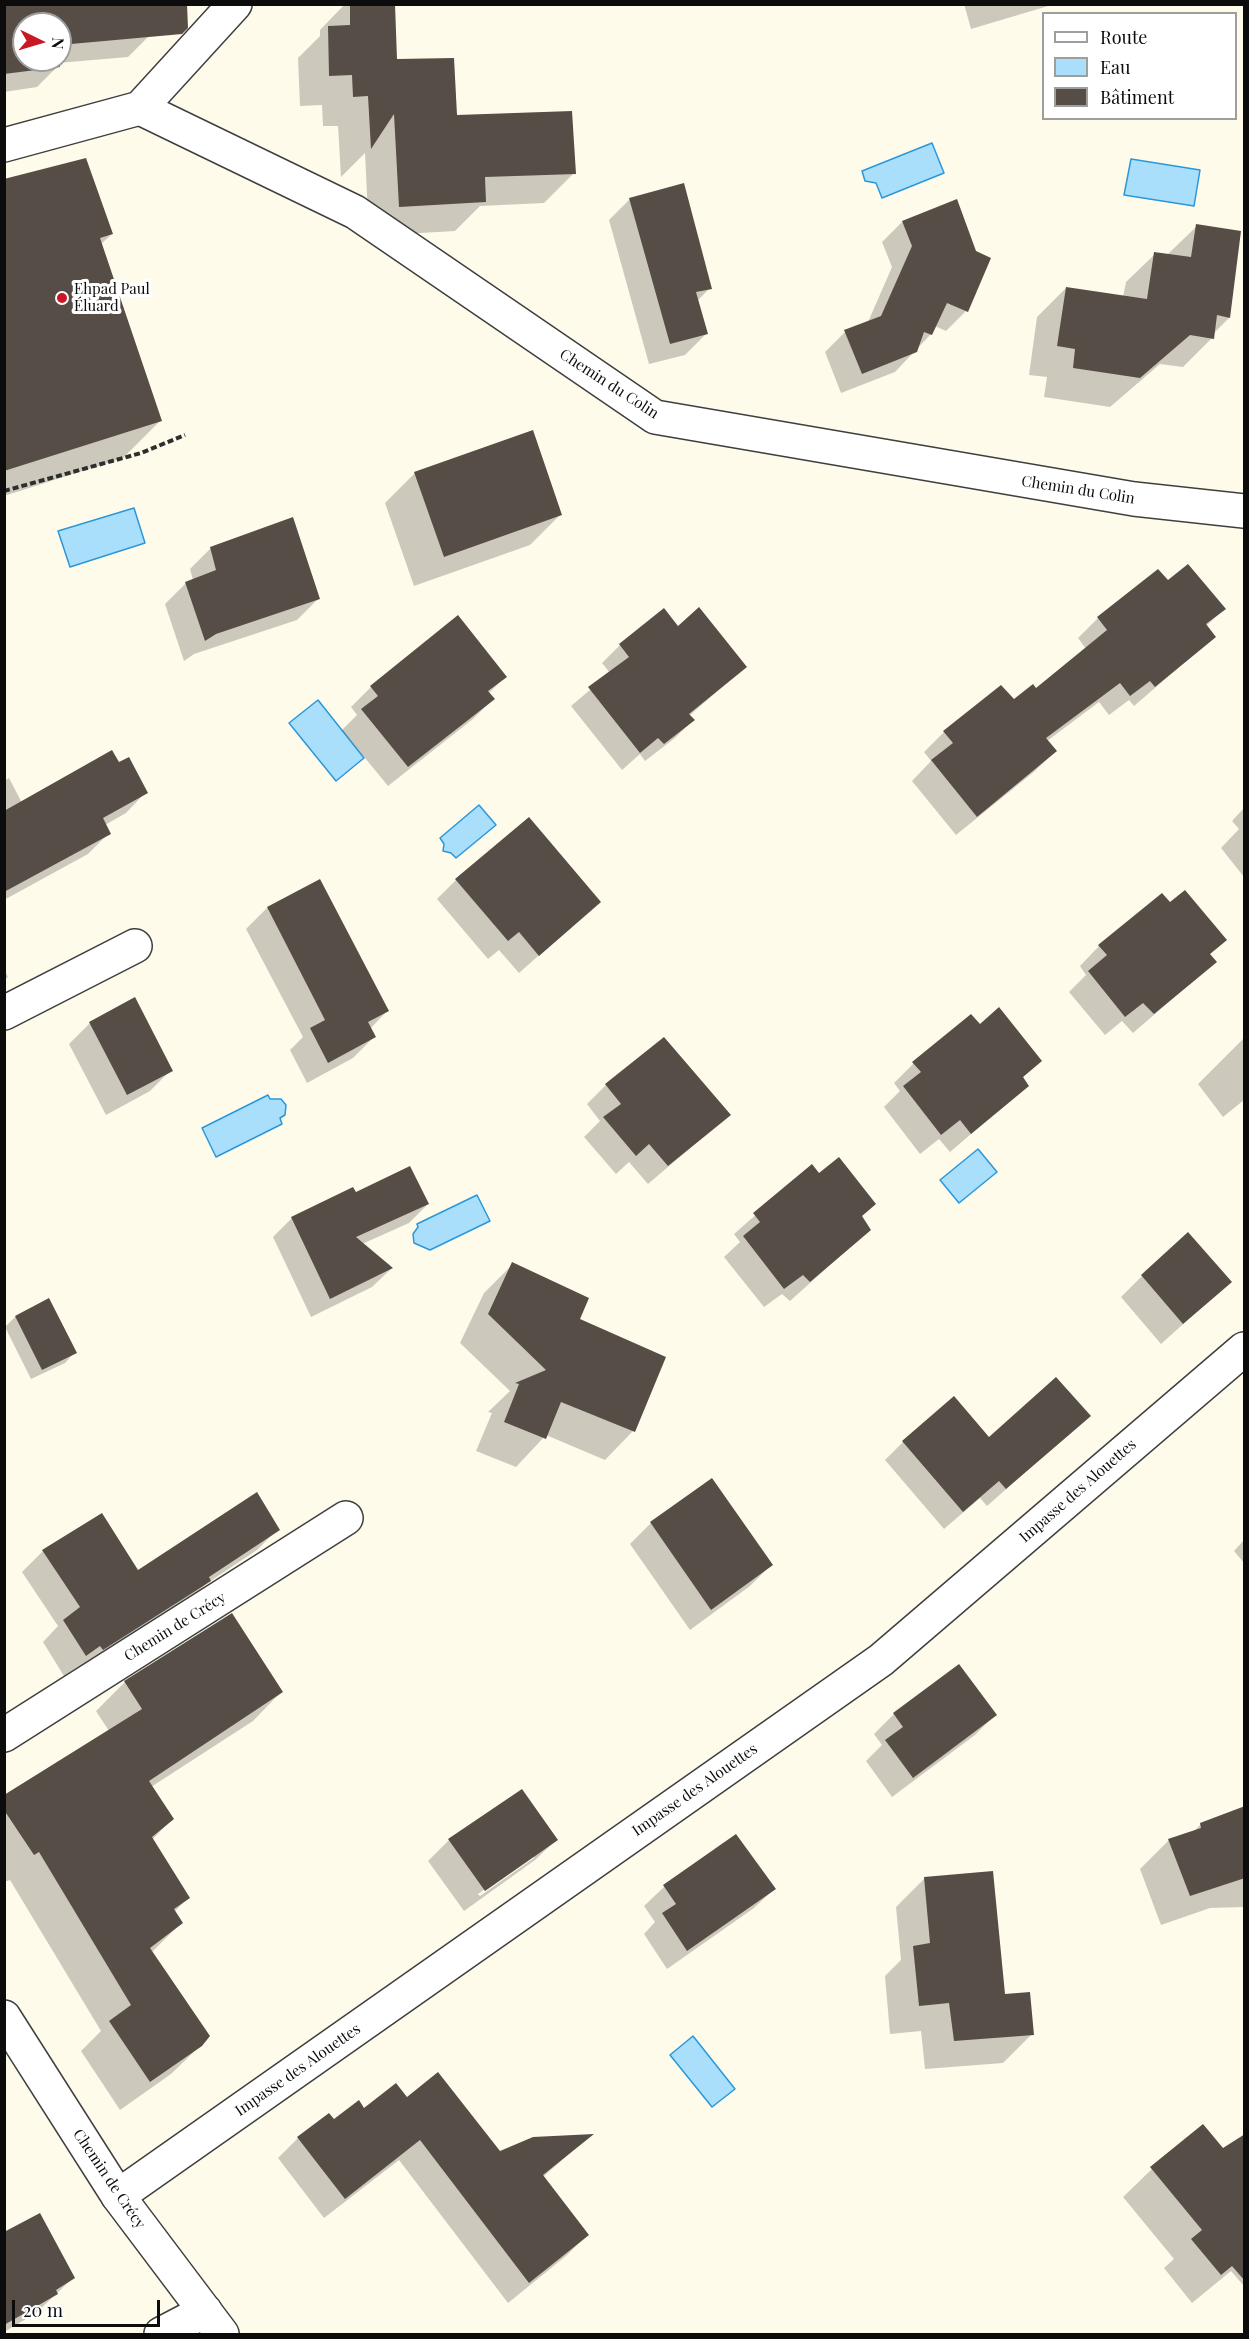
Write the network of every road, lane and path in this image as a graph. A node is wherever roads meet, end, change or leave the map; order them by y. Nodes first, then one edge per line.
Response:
1 (235, 4) edge
2 (140, 108) junction
3 (4, 145) edge
4 (185, 435) dead end
5 (4, 491) edge
6 (1245, 511) edge
7 (135, 946) dead end
8 (4, 1013) edge
9 (1245, 1348) edge
10 (346, 1518) dead end
11 (4, 1735) edge
12 (4, 2017) edge
13 (118, 2196) junction
14 (213, 2323) edge
15 (161, 2334) edge

1 - 2 street
2 - 3 street
2 - 6 street, Chemin du Colin
4 - 5 path
7 - 8 street
9 - 13 street, Impasse des Alouettes
10 - 11 street, Chemin de Crécy
12 - 13 street, Chemin de Crécy
13 - 14 street, Chemin de Crécy
14 - 15 street

